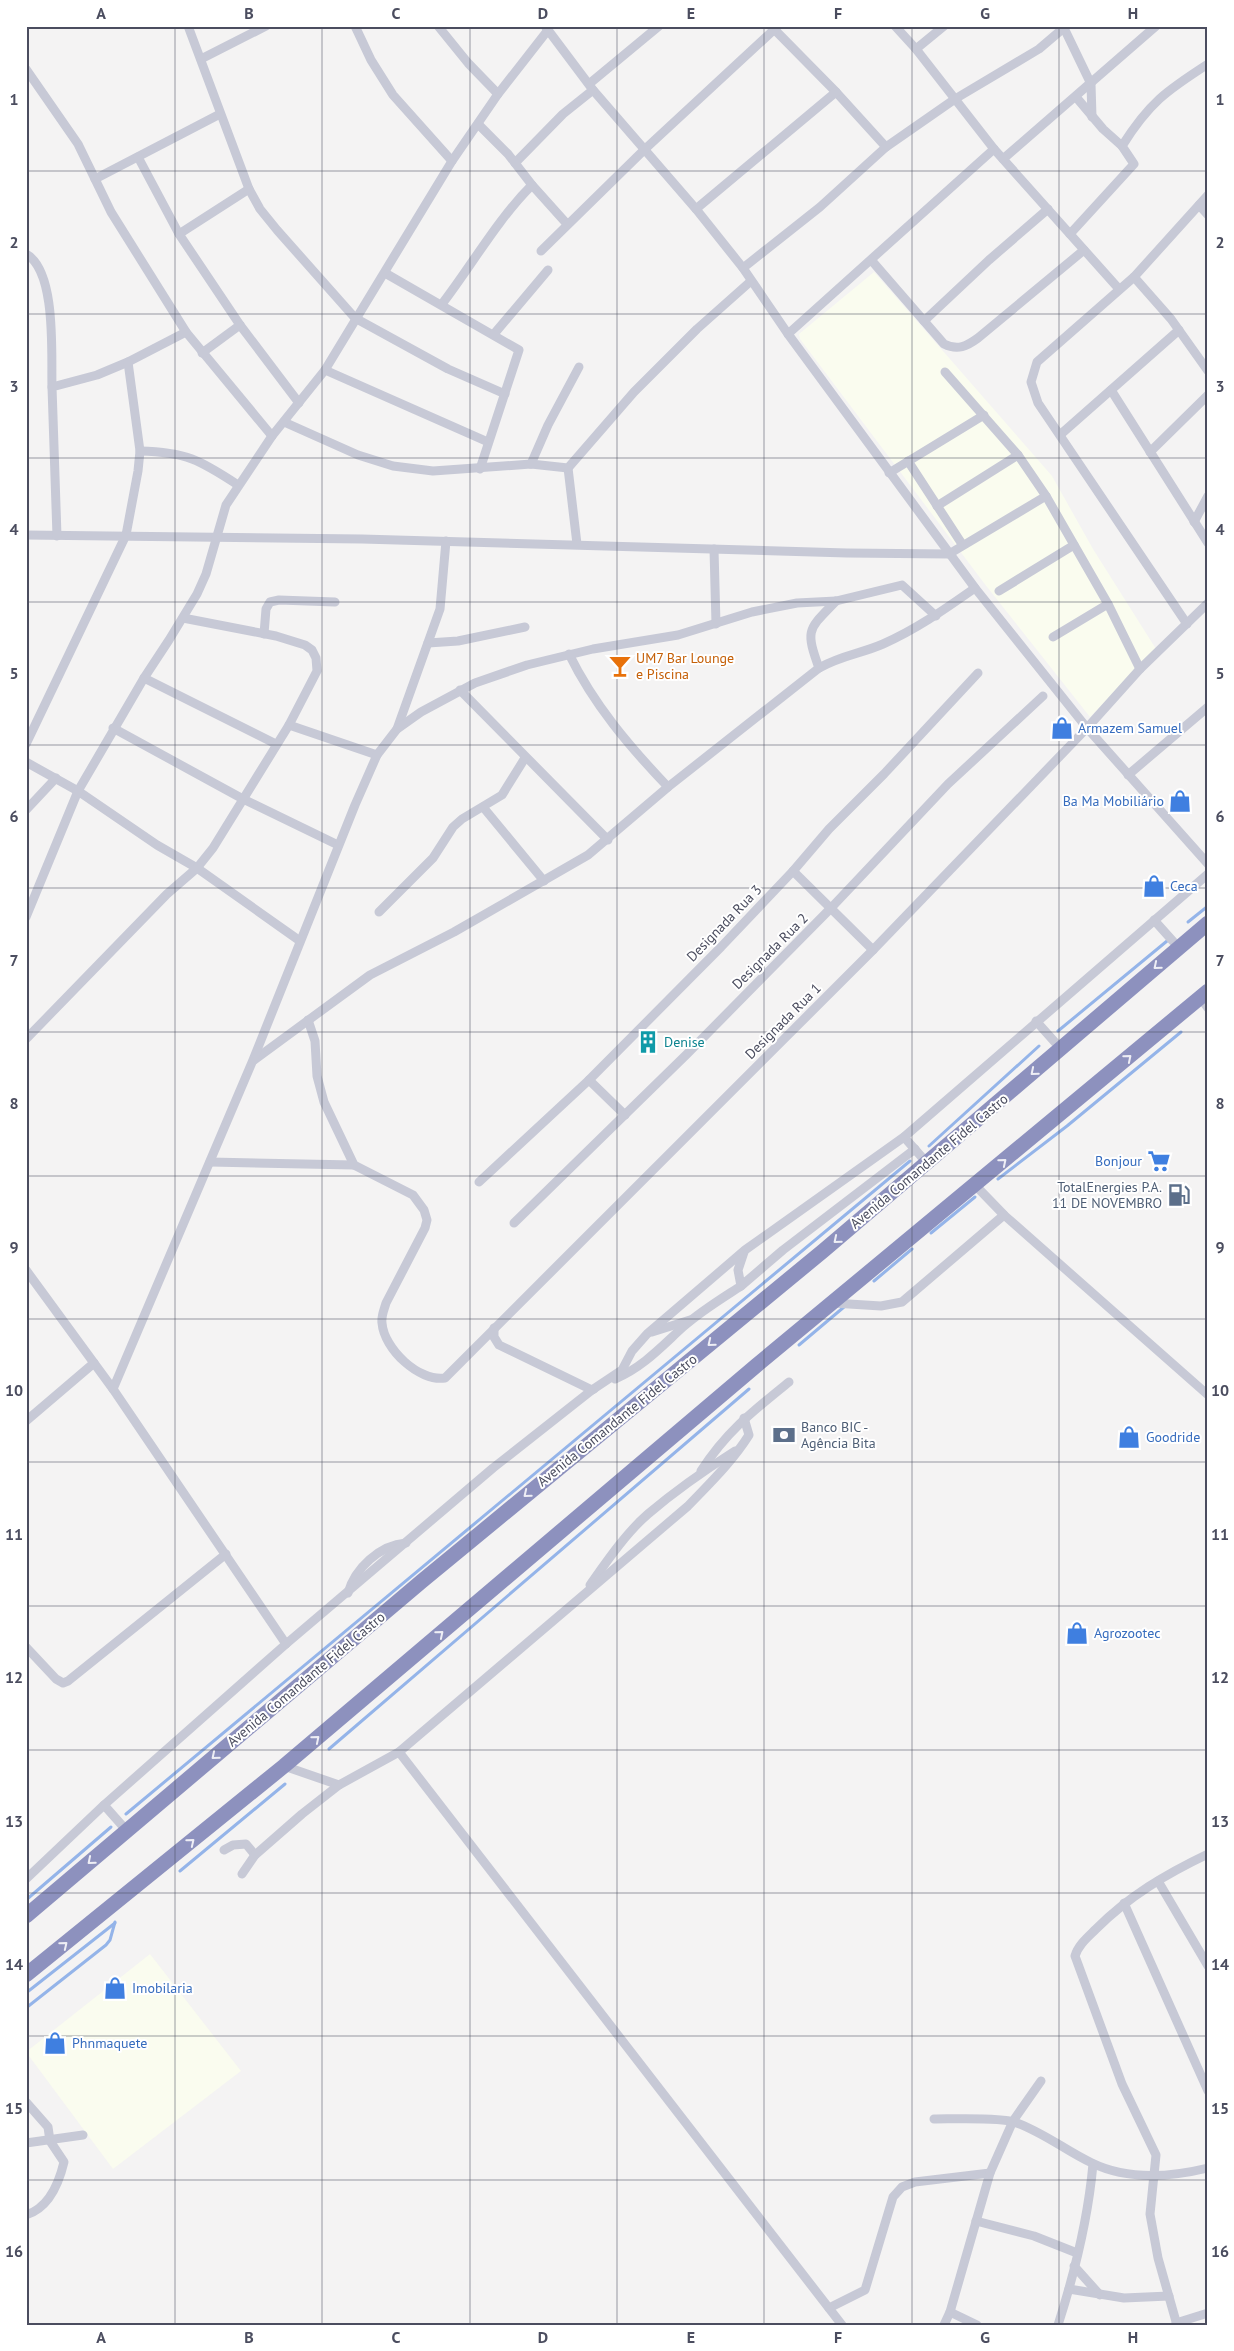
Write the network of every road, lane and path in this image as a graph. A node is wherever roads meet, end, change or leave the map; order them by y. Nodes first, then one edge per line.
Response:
1 (188, 26) edge
2 (266, 26) edge
3 (354, 26) edge
4 (438, 26) edge
5 (659, 26) edge
6 (895, 26) edge
7 (944, 26) edge
8 (1156, 26) edge
9 (774, 27) edge
10 (1065, 27) edge
11 (546, 28) edge
12 (916, 48) junction
13 (201, 59) junction
14 (1208, 64) edge
15 (26, 69) edge
16 (1091, 84) junction
17 (591, 87) junction
18 (836, 92) junction
19 (498, 94) junction
20 (1076, 97) junction
21 (955, 99) junction
22 (220, 114) junction
23 (1092, 117) junction
24 (478, 124) junction
25 (1122, 146) junction
26 (886, 147) junction
27 (994, 149) junction
28 (644, 150) junction
29 (138, 157) junction
30 (1003, 159) junction
31 (452, 162) junction
32 (515, 163) junction
33 (94, 179) junction
34 (532, 185) junction
35 (249, 189) junction
36 (1208, 195) edge
37 (1199, 205) junction
38 (696, 209) junction
39 (1048, 209) junction
40 (1208, 216) edge
41 (567, 224) junction
42 (179, 234) junction
43 (1070, 234) junction
44 (1084, 250) junction
45 (541, 251) dead end
46 (26, 254) edge
47 (872, 261) junction
48 (742, 268) junction
49 (548, 270) dead end
50 (385, 273) junction
51 (1134, 277) junction
52 (751, 281) junction
53 (1119, 289) junction
54 (442, 304) junction
55 (355, 318) junction
56 (924, 321) junction
57 (240, 324) junction
58 (1179, 330) junction
59 (186, 332) junction
60 (494, 334) junction
61 (788, 334) junction
62 (202, 353) junction
63 (128, 362) junction
64 (579, 367) dead end
65 (325, 370) junction
66 (944, 372) dead end
67 (1208, 372) edge
68 (52, 387) junction
69 (1111, 390) junction
70 (505, 394) junction
71 (1208, 395) edge
72 (299, 403) junction
73 (984, 415) junction
74 (284, 422) junction
75 (1061, 434) junction
76 (272, 436) junction
77 (488, 442) junction
78 (140, 451) junction
79 (1150, 452) junction
80 (1018, 455) junction
81 (908, 461) junction
82 (531, 464) junction
83 (568, 468) junction
84 (480, 469) junction
85 (889, 472) junction
86 (238, 485) junction
87 (1046, 496) junction
88 (1208, 496) edge
89 (937, 506) junction
90 (1194, 522) junction
91 (26, 535) edge
92 (126, 535) junction
93 (57, 536) junction
94 (216, 536) junction
95 (446, 541) junction
96 (1208, 543) edge
97 (577, 544) junction
98 (962, 544) junction
99 (1074, 545) junction
100 (714, 549) junction
101 (949, 554) junction
102 (975, 588) junction
103 (999, 591) dead end
104 (836, 601) junction
105 (335, 602) dead end
106 (1208, 603) edge
107 (1108, 604) junction
108 (936, 616) junction
109 (183, 618) junction
110 (716, 624) junction
111 (1187, 624) junction
112 (525, 627) dead end
113 (264, 634) junction
114 (1053, 637) dead end
115 (428, 643) junction
116 (569, 654) junction
117 (819, 668) junction
118 (1140, 669) junction
119 (978, 673) dead end
120 (144, 678) junction
121 (460, 690) junction
122 (1043, 696) dead end
123 (1208, 706) edge
124 (289, 724) junction
125 (113, 728) junction
126 (1087, 728) junction
127 (397, 729) junction
128 (26, 744) edge
129 (276, 744) junction
130 (377, 755) junction
131 (525, 758) junction
132 (26, 762) edge
133 (1128, 775) junction
134 (56, 778) junction
135 (668, 787) junction
136 (78, 791) junction
137 (243, 799) junction
138 (483, 807) junction
139 (26, 810) edge
140 (608, 840) junction
141 (338, 845) junction
142 (1208, 864) edge
143 (197, 868) junction
144 (793, 871) junction
145 (1208, 874) edge
146 (544, 881) junction
147 (831, 908) junction
148 (379, 912) dead end
149 (26, 917) edge
150 (1154, 920) junction
151 (1208, 923) edge
152 (300, 941) junction
153 (1179, 948) junction
154 (873, 950) junction
155 (1205, 999) edge
156 (308, 1020) junction
157 (1036, 1021) junction
158 (26, 1038) edge
159 (1061, 1049) junction
160 (254, 1060) junction
161 (589, 1080) junction
162 (625, 1116) junction
163 (904, 1137) junction
164 (915, 1149) junction
165 (210, 1162) junction
166 (927, 1163) junction
167 (354, 1165) junction
168 (479, 1182) dead end
169 (975, 1185) junction
170 (1004, 1215) junction
171 (514, 1223) dead end
172 (745, 1250) junction
173 (26, 1270) edge
174 (741, 1286) junction
175 (833, 1302) junction
176 (695, 1318) junction
177 (494, 1328) junction
178 (647, 1334) junction
179 (94, 1363) junction
180 (789, 1382) dead end
181 (113, 1389) junction
182 (592, 1390) junction
183 (1208, 1395) edge
184 (744, 1418) junction
185 (26, 1421) edge
186 (742, 1447) junction
187 (698, 1475) junction
188 (226, 1554) junction
189 (582, 1596) junction
190 (286, 1644) junction
191 (26, 1647) edge
192 (399, 1752) junction
193 (284, 1766) junction
194 (339, 1785) junction
195 (104, 1805) junction
196 (127, 1831) junction
197 (224, 1850) dead end
198 (1208, 1854) edge
199 (255, 1855) junction
200 (242, 1874) dead end
201 (26, 1879) edge
202 (1158, 1881) junction
203 (1124, 1903) junction
204 (26, 1916) edge
205 (1208, 1966) edge
206 (26, 1975) edge
207 (1041, 2081) dead end
208 (1208, 2091) edge
209 (26, 2102) edge
210 (934, 2119) dead end
211 (1013, 2121) junction
212 (83, 2135) dead end
213 (50, 2141) junction
214 (26, 2143) edge
215 (1093, 2164) junction
216 (1207, 2170) edge
217 (990, 2173) junction
218 (1154, 2176) junction
219 (26, 2215) edge
220 (976, 2221) junction
221 (1077, 2253) junction
222 (1074, 2266) junction
223 (1069, 2290) junction
224 (1100, 2295) junction
225 (1168, 2296) junction
226 (829, 2308) junction
227 (950, 2312) junction
228 (1208, 2313) edge
229 (1176, 2324) edge
230 (842, 2325) edge
231 (944, 2325) edge
232 (977, 2325) edge
233 (1058, 2325) edge

1 - 13 street
2 - 13 street
3 - 31 street
4 - 19 street
5 - 17 street
6 - 12 street
7 - 12 street
8 - 16 street
9 - 18 street
9 - 28 street
10 - 16 street
10 - 21 street
11 - 17 street
11 - 19 street
12 - 21 street
13 - 22 street
14 - 25 street
15 - 33 street
16 - 20 street
16 - 23 street
17 - 28 street
17 - 32 street
18 - 26 street
18 - 38 street
19 - 24 street
20 - 23 street
20 - 30 street
21 - 26 street
21 - 27 street
22 - 29 street
22 - 35 street
23 - 25 street
24 - 31 street
24 - 32 street
25 - 43 street
26 - 48 street
27 - 30 street
27 - 47 street
28 - 38 street
28 - 41 street
29 - 33 street
29 - 42 street
30 - 39 street
31 - 50 street
32 - 34 street
33 - 59 street
34 - 41 street
34 - 54 street
35 - 42 street
35 - 55 street
36 - 37 street
37 - 40 street
37 - 51 street
38 - 48 street
39 - 43 street
39 - 56 street
41 - 45 street
42 - 57 street
43 - 44 street
44 - 53 street
44 - 56 street
46 - 68 street
47 - 56 street
47 - 61 street
48 - 52 street
49 - 60 street
50 - 54 street
50 - 55 street
51 - 53 street
51 - 58 street
52 - 61 street
52 - 83 street
53 - 75 street
54 - 60 street
55 - 65 street
55 - 70 street
57 - 62 street
57 - 72 street
58 - 67 street
58 - 69 street
59 - 62 street
59 - 63 street
60 - 70 street
61 - 85 street
62 - 76 street
63 - 68 street
63 - 78 street
64 - 82 street
65 - 72 street
65 - 77 street
66 - 73 street
68 - 93 street
69 - 75 street
69 - 79 street
70 - 77 street
71 - 79 street
72 - 74 street
73 - 80 street
73 - 81 street
74 - 76 street
74 - 84 street
75 - 111 street
76 - 86 street
77 - 84 street
78 - 86 street
78 - 92 street
79 - 90 street
80 - 87 street
80 - 89 street
81 - 85 street
81 - 89 street
82 - 83 street
82 - 84 street
83 - 97 street
85 - 101 street
86 - 94 street
87 - 98 street
87 - 99 street
88 - 90 street
89 - 98 street
90 - 96 street
91 - 93 street
92 - 93 street
92 - 94 street
92 - 128 street
94 - 95 street
94 - 109 street
95 - 97 street
95 - 115 street
97 - 100 street
98 - 101 street
99 - 103 street
99 - 107 street
100 - 101 street
100 - 110 street
101 - 102 street
102 - 108 street
102 - 126 street
104 - 108 street
104 - 110 street
104 - 117 street
105 - 113 street
106 - 111 street, Designada Rua 1
107 - 114 street
107 - 118 street
108 - 117 street
109 - 113 street
109 - 120 street
110 - 116 street
111 - 118 street, Designada Rua 1
112 - 115 street
113 - 124 street
115 - 127 street
116 - 121 street
116 - 135 street
117 - 135 street
118 - 126 street, Designada Rua 1
119 - 144 street, Designada Rua 3
120 - 125 street
120 - 129 street
121 - 127 street
121 - 131 street
122 - 147 street, Designada Rua 2
123 - 133 street
124 - 129 street
124 - 130 street
125 - 136 street
125 - 137 street
126 - 133 street
126 - 154 street, Designada Rua 1
127 - 130 street
129 - 137 street
130 - 141 street
131 - 138 street
131 - 140 street
132 - 134 street
133 - 142 street
134 - 136 street
134 - 139 street
135 - 140 street
136 - 143 street
136 - 149 street
137 - 141 street
137 - 143 street
138 - 146 street
138 - 148 street
140 - 146 street
141 - 152 street
143 - 152 street
143 - 158 street
144 - 147 street
144 - 161 street, Designada Rua 3
145 - 150 street
146 - 156 street
147 - 154 street
147 - 162 street, Designada Rua 2
150 - 153 street
150 - 157 street
151 - 153 highway, Avenida Comandante Fidel Castro
152 - 160 street
153 -> 159 highway, Avenida Comandante Fidel Castro
154 - 177 street, Designada Rua 1
169 -> 155 highway
156 - 160 street
156 - 167 street
157 - 159 street
157 - 163 street
159 -> 166 highway, Avenida Comandante Fidel Castro
160 - 165 street
161 - 162 street
161 - 168 street, Designada Rua 3
162 - 171 street, Designada Rua 2
163 - 164 street
163 - 172 street
164 - 166 street
164 - 174 street
165 - 167 street
165 - 181 street
166 -> 196 highway, Avenida Comandante Fidel Castro
167 - 177 street, Designada Rua 1
169 - 170 street
169 - 175 highway
170 - 175 street
170 - 183 street
172 - 174 street
172 - 178 street
173 - 179 street
174 - 176 street
193 -> 175 highway
176 - 178 street
176 - 182 street
177 - 182 street
178 - 182 street
179 - 181 street
179 - 185 street
180 - 184 street
181 - 188 street
182 - 190 street
184 - 186 street
184 - 187 street
186 - 187 street
186 - 189 street
187 - 189 street
188 - 190 street
188 - 191 street
189 - 192 street
190 - 195 street
192 - 194 street
192 - 226 street
193 - 194 street
206 -> 193 highway
194 - 199 street
195 - 196 street
195 - 201 street
196 -> 204 highway, Avenida Comandante Fidel Castro
197 - 199 street
198 - 202 street
199 - 200 street
202 - 203 street
202 - 205 street
203 - 208 street
203 - 218 street
207 - 211 street
209 - 213 street
210 - 211 street
211 - 215 street
211 - 217 street
212 - 213 street
213 - 214 street
213 - 219 street
215 - 218 street
215 - 221 street
216 - 218 street
217 - 220 street
217 - 226 street
218 - 225 street
220 - 221 street
220 - 227 street
221 - 222 street
222 - 223 street
222 - 224 street
223 - 224 street
223 - 233 street
224 - 225 street
225 - 229 street
226 - 230 street
227 - 231 street
227 - 232 street
228 - 229 street

